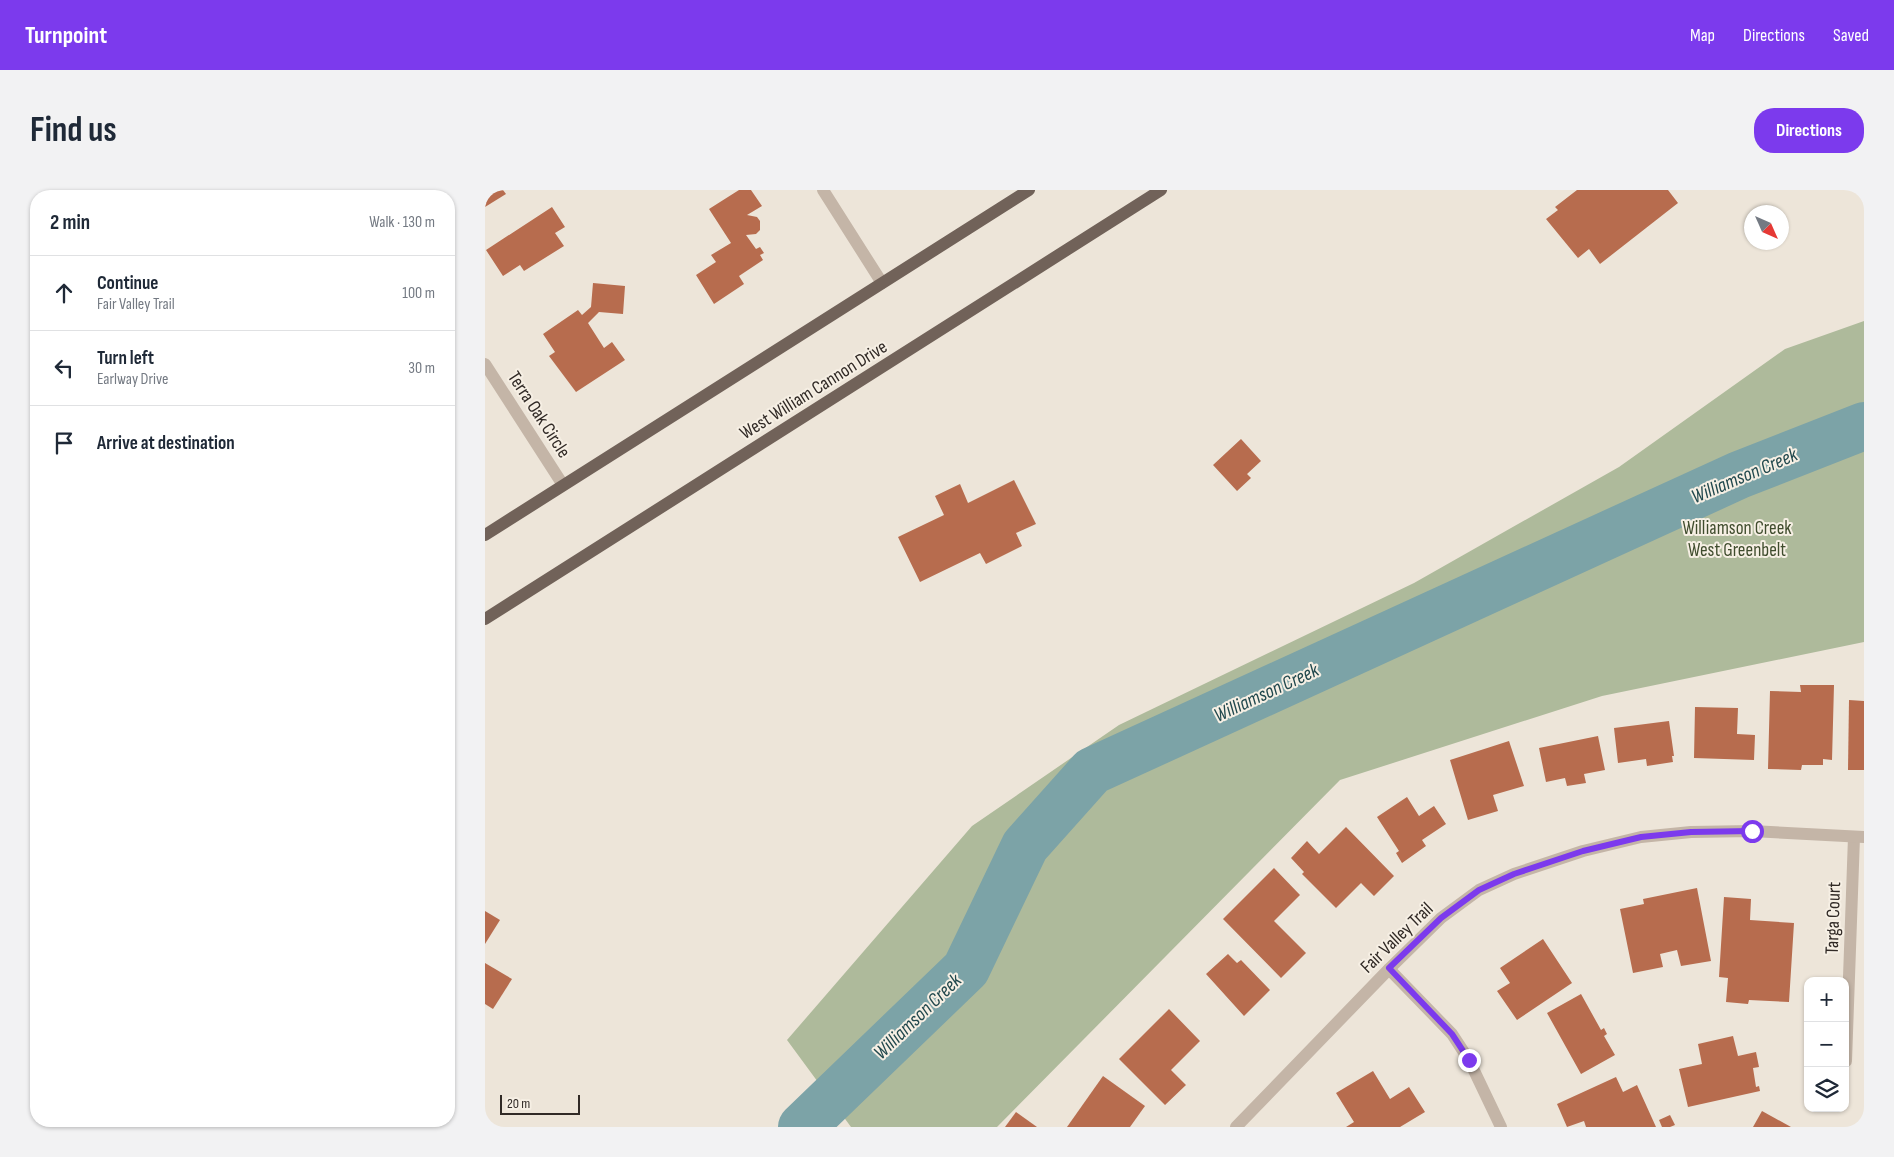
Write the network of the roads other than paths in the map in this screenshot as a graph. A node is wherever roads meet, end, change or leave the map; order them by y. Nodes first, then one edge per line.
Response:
1 (823, 190) edge
2 (1029, 190) edge
3 (1161, 190) edge
4 (882, 283) junction
5 (485, 364) edge
6 (563, 485) junction
7 (485, 535) edge
8 (485, 619) edge
9 (1859, 837) edge
10 (1389, 968) junction
11 (1848, 1022) edge
12 (1236, 1127) edge
13 (1501, 1127) edge

1 - 4 street
2 - 4 main road
3 - 8 main road, West William Cannon Drive
4 - 6 main road
5 - 6 street, Terra Oak Circle
6 - 7 main road
9 - 10 street, Fair Valley Trail
9 - 11 street, Targa Court
10 - 12 street, Fair Valley Trail
10 - 13 street

